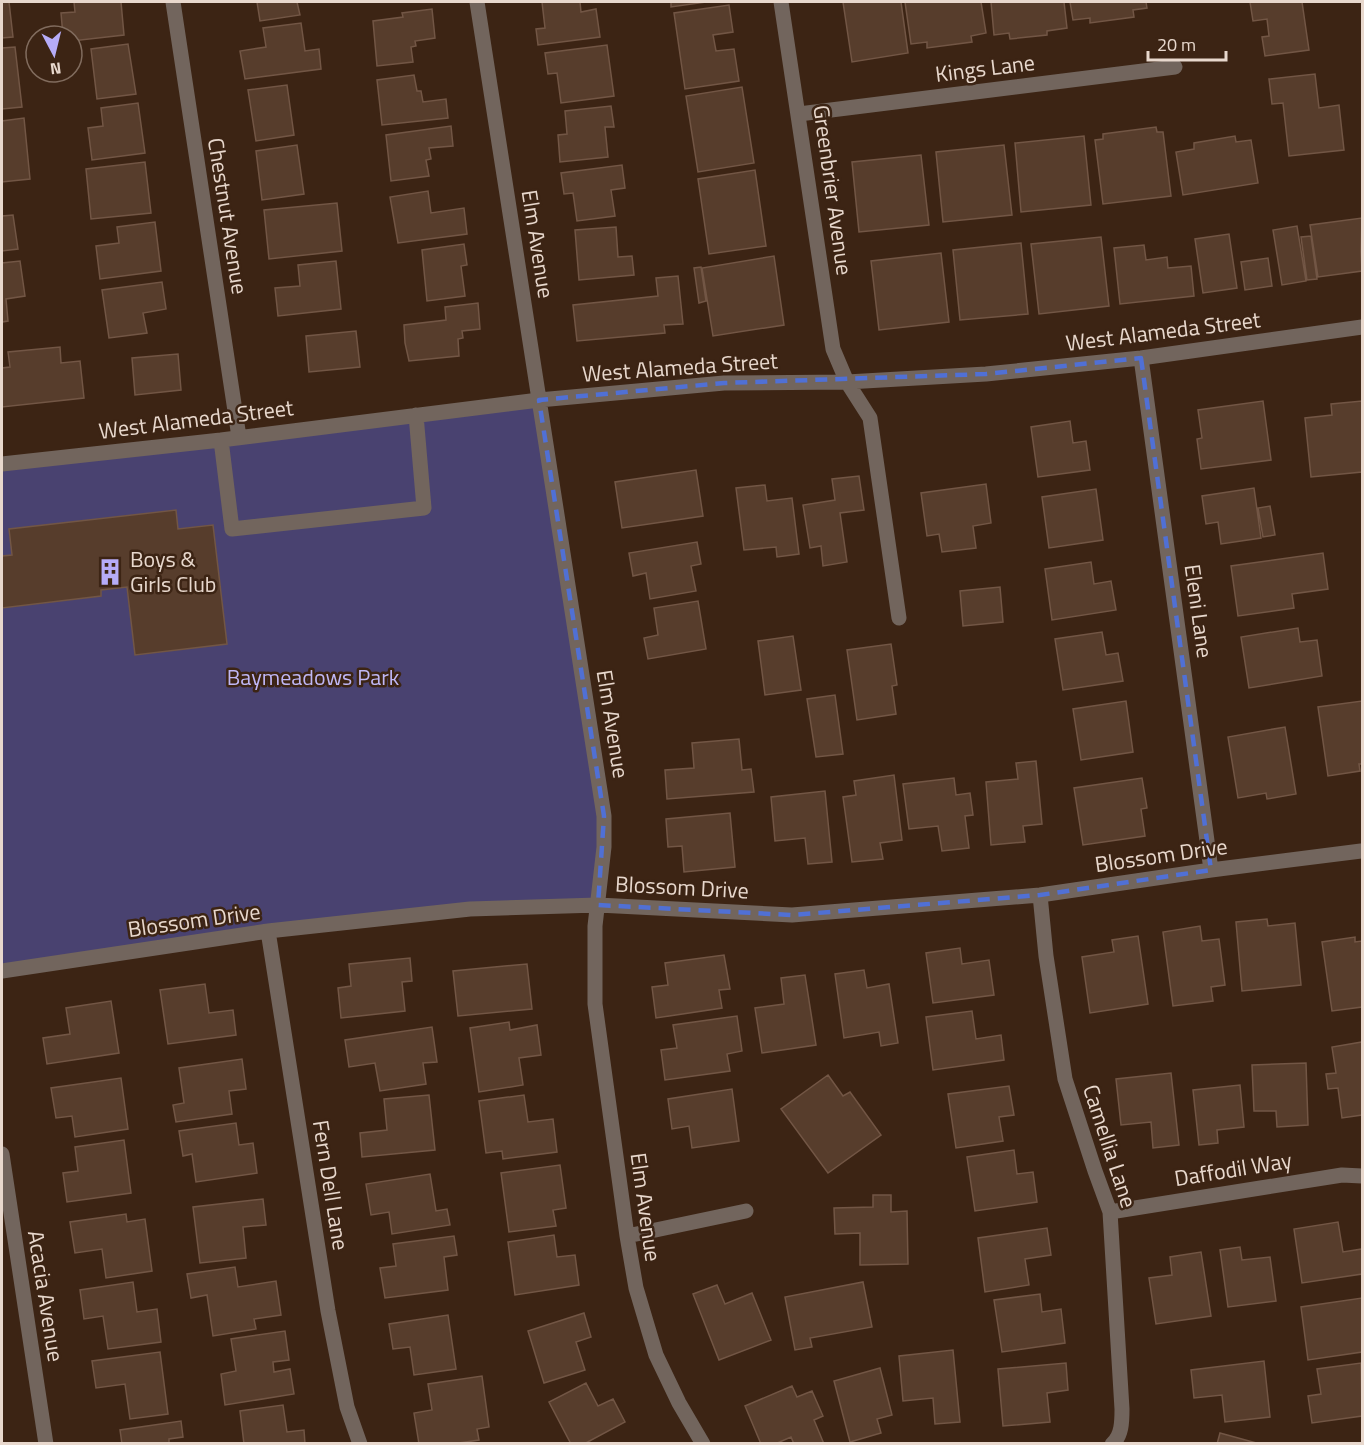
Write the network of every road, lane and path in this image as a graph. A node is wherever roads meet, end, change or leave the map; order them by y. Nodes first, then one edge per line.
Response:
1 (173, 2) edge
2 (477, 2) edge
3 (782, 2) edge
4 (1175, 67) dead end
5 (799, 114) junction
6 (1362, 327) edge
7 (1141, 358) junction
8 (847, 382) junction
9 (539, 400) junction
10 (416, 415) junction
11 (239, 437) junction
12 (221, 440) junction
13 (2, 464) edge
14 (899, 618) dead end
15 (1361, 851) dead end
16 (1211, 870) junction
17 (1040, 895) junction
18 (598, 905) junction
19 (268, 931) junction
20 (2, 971) edge
21 (2, 1154) edge
22 (1362, 1176) edge
23 (746, 1211) dead end
24 (1110, 1212) junction
25 (627, 1236) junction
26 (46, 1443) edge
27 (360, 1443) edge
28 (703, 1443) edge
29 (1112, 1443) edge

1 - 11 street, Chestnut Avenue
2 - 9 street, Elm Avenue
3 - 5 street, Greenbrier Avenue
4 - 5 street, Kings Lane
5 - 8 street, Greenbrier Avenue
6 - 7 street, West Alameda Street
7 - 8 street, West Alameda Street
7 - 16 street, Eleni Lane
8 - 9 street, West Alameda Street
8 - 14 street, Greenbrier Avenue
9 - 10 street, West Alameda Street
9 - 18 street, Elm Avenue
10 - 11 street, West Alameda Street
10 - 12 street
11 - 12 street, West Alameda Street
12 - 13 street, West Alameda Street
15 - 16 street, Blossom Drive
16 - 17 street, Blossom Drive
17 - 18 street, Blossom Drive
17 - 24 street, Camellia Lane
18 - 19 street, Blossom Drive
18 - 25 street, Elm Avenue
19 - 20 street, Blossom Drive
19 - 27 street, Fern Dell Lane
21 - 26 street, Acacia Avenue
22 - 24 street, Daffodil Way
23 - 25 street
24 - 29 street, Camellia Lane
25 - 28 street, Elm Avenue

